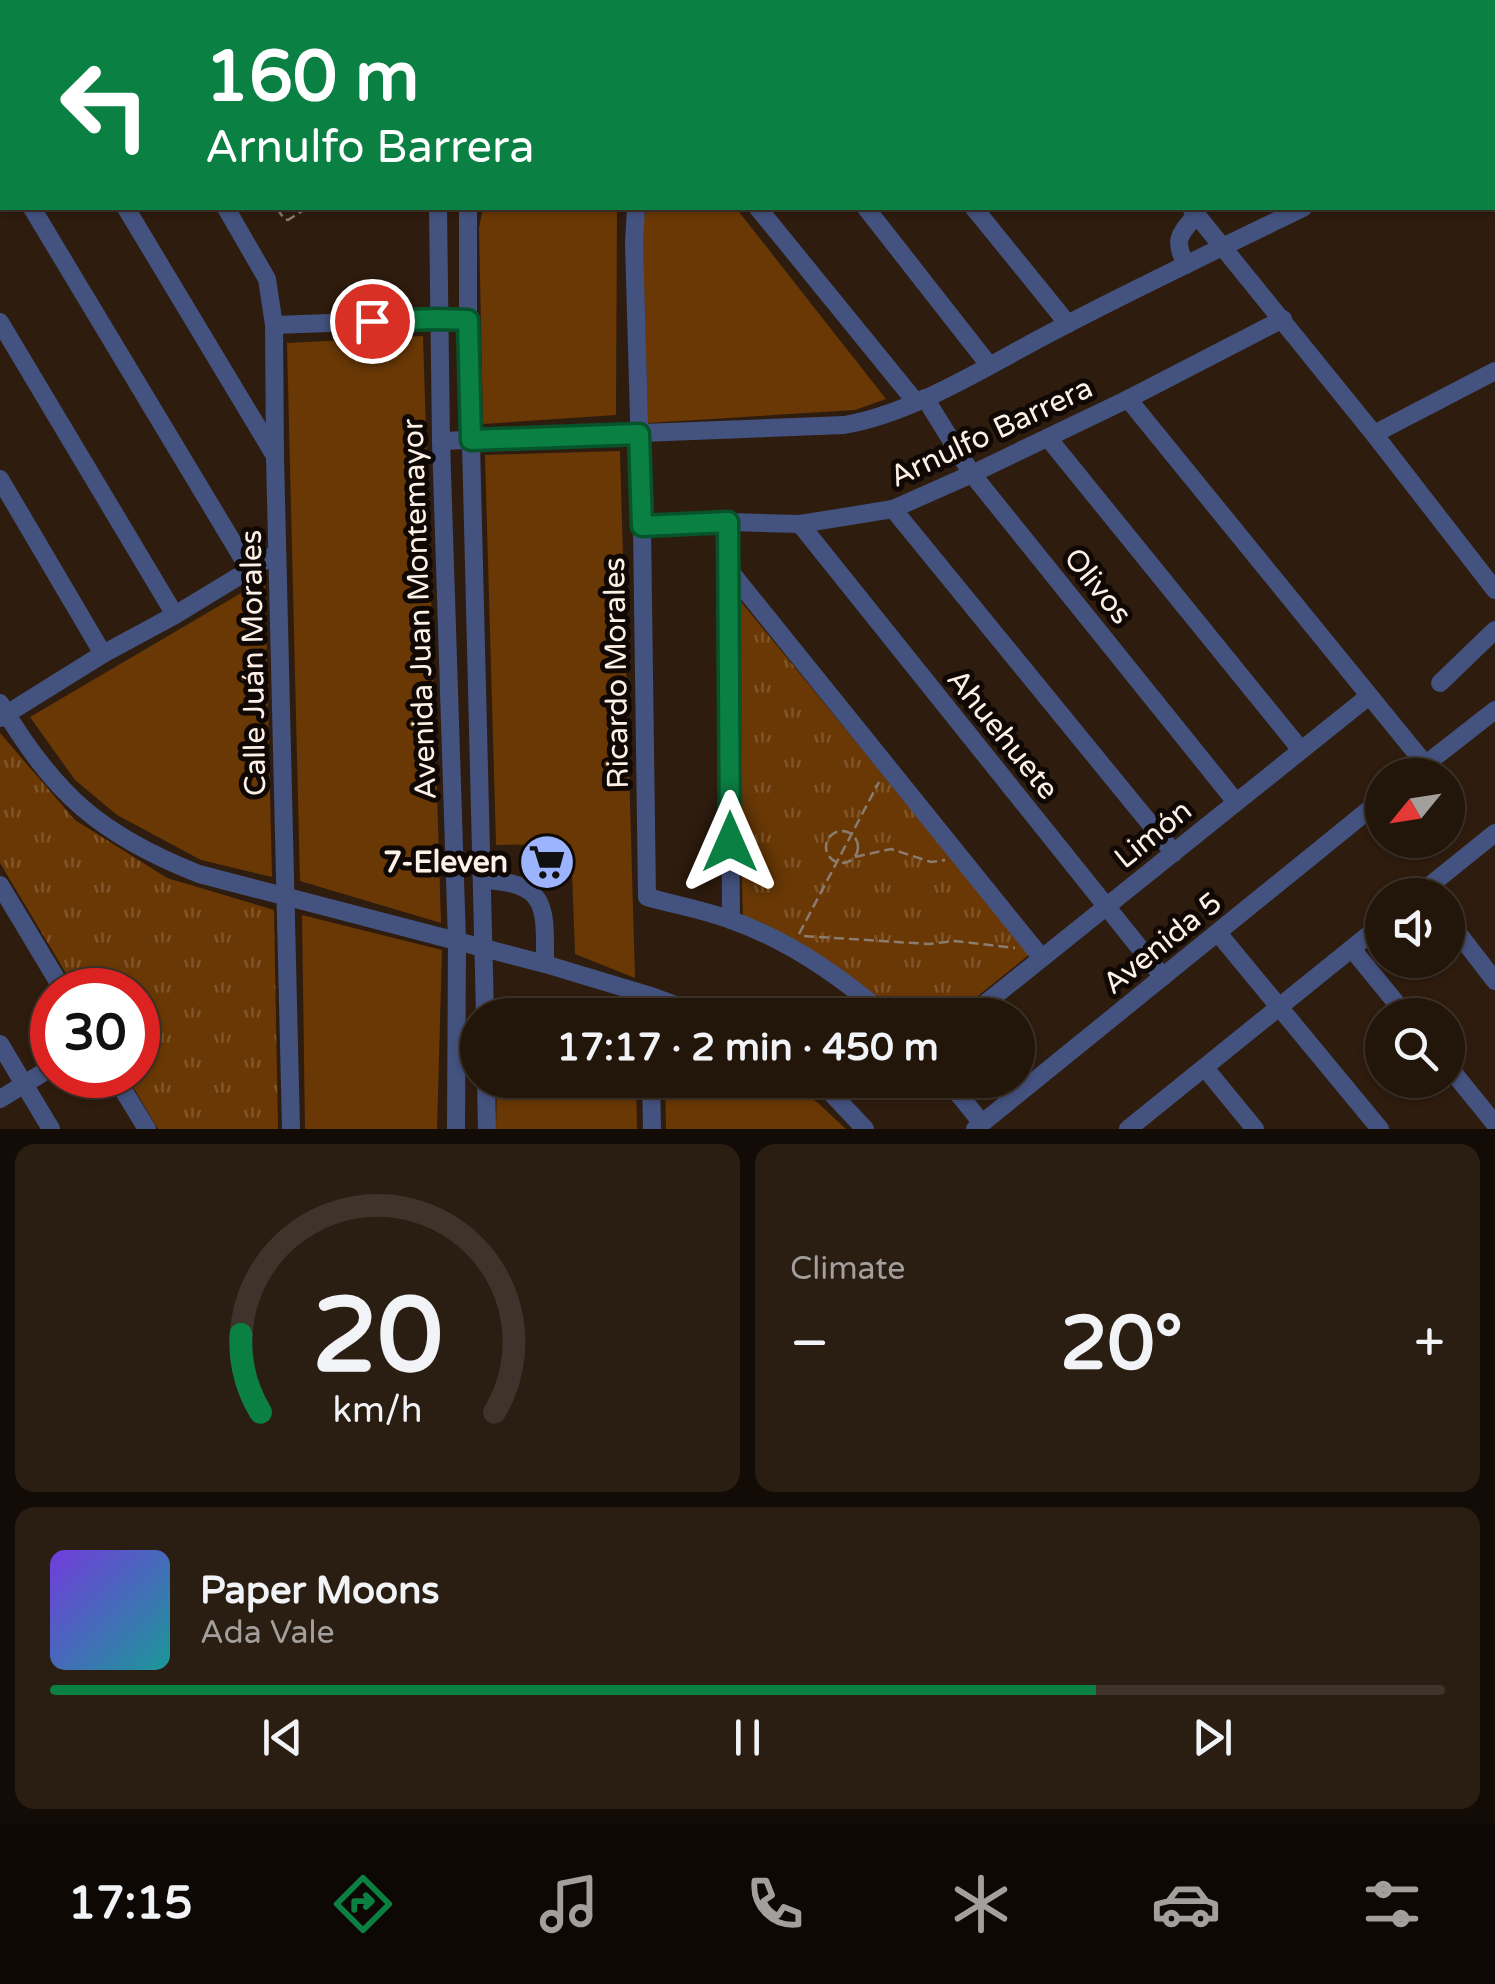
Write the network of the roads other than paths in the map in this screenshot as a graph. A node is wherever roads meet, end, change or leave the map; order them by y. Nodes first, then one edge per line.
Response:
1 (33, 210) edge
2 (127, 210) edge
3 (227, 210) edge
4 (438, 210) edge
5 (468, 210) edge
6 (636, 210) edge
7 (760, 210) edge
8 (868, 210) edge
9 (976, 210) edge
10 (1299, 210) edge
11 (1194, 211) edge
12 (1222, 247) junction
13 (1186, 265) junction
14 (438, 319) junction
15 (1283, 319) junction
16 (468, 320) junction
17 (0, 322) edge
18 (1068, 324) junction
19 (274, 325) junction
20 (989, 365) junction
21 (1495, 371) edge
22 (920, 400) junction
23 (1128, 400) junction
24 (639, 434) junction
25 (1374, 434) junction
26 (1048, 438) junction
27 (471, 440) junction
28 (441, 442) junction
29 (275, 457) junction
30 (972, 474) junction
31 (0, 479) edge
32 (892, 508) junction
33 (728, 522) junction
34 (800, 524) junction
35 (642, 526) junction
36 (277, 553) junction
37 (249, 569) junction
38 (730, 570) junction
39 (1495, 590) edge
40 (175, 615) junction
41 (1495, 630) edge
42 (103, 654) junction
43 (1440, 682) dead end
44 (1369, 696) junction
45 (1495, 710) edge
46 (2, 712) edge
47 (1302, 750) junction
48 (1411, 758) edge
49 (1434, 758) edge
50 (1236, 802) junction
51 (1365, 813) edge
52 (1495, 833) edge
53 (1174, 853) junction
54 (1442, 878) edge
55 (483, 880) junction
56 (0, 885) edge
57 (286, 895) junction
58 (1106, 907) junction
59 (731, 920) junction
60 (1218, 933) junction
61 (1365, 938) edge
62 (457, 941) junction
63 (1465, 942) edge
64 (484, 948) junction
65 (1352, 949) junction
66 (1039, 954) junction
67 (545, 964) junction
68 (50, 968) edge
69 (1163, 977) junction
70 (1495, 981) edge
71 (648, 996) joint
72 (485, 998) edge
73 (654, 998) edge
74 (866, 998) edge
75 (990, 998) edge
76 (1392, 998) edge
77 (1280, 1007) junction
78 (0, 1044) edge
79 (1205, 1068) junction
80 (30, 1080) edge
81 (24, 1084) junction
82 (1465, 1087) edge
83 (128, 1098) edge
84 (486, 1098) edge
85 (651, 1098) edge
86 (836, 1098) edge
87 (960, 1098) edge
88 (0, 1099) edge
89 (1495, 1124) edge
90 (979, 1126) edge
91 (1132, 1128) edge
92 (51, 1129) edge
93 (147, 1129) edge
94 (291, 1129) edge
95 (456, 1129) edge
96 (487, 1129) edge
97 (652, 1129) edge
98 (866, 1129) edge
99 (1255, 1129) edge
100 (1380, 1129) edge

1 - 37 street
2 - 29 street
3 - 19 street, Calle Juán Morales
4 - 14 street, Avenida Juan Montemayor
5 - 16 street, Avenida Juan Montemayor
6 - 24 street, Ricardo Morales
7 - 22 street, Olivos
8 - 20 street
9 - 18 street
10 - 12 street
11 - 12 street
11 - 13 street
12 - 13 street
12 - 15 street
13 - 18 street
14 - 16 street
14 - 19 street
14 - 28 street, Avenida Juan Montemayor
15 - 23 street, Arnulfo Barrera
15 - 25 street
16 - 27 street, Avenida Juan Montemayor
17 - 40 street
18 - 20 street
19 - 29 street, Calle Juán Morales
20 - 22 street
21 - 25 street
22 - 24 street
22 - 30 street, Olivos
23 - 26 street, Arnulfo Barrera
23 - 44 street
24 - 27 street
24 - 35 street, Ricardo Morales
25 - 39 street
26 - 30 street, Arnulfo Barrera
26 - 47 street
27 - 28 street
27 - 55 street, Avenida Juan Montemayor
28 - 62 street, Avenida Juan Montemayor
29 - 36 street, Calle Juán Morales
30 - 32 street, Arnulfo Barrera
30 - 50 street, Olivos
31 - 42 street
32 - 34 street, Arnulfo Barrera
32 - 53 street
33 - 34 street, Arnulfo Barrera
33 - 35 street, Arnulfo Barrera
33 - 38 street
34 - 58 street, Ahuehuete
35 - 59 street, Ricardo Morales
36 - 37 street
36 - 57 street, Calle Juán Morales
37 - 40 street
38 - 59 street
38 - 66 street
40 - 42 street
41 - 43 street
42 - 46 street
44 - 47 street, Limón
44 - 48 street
45 - 49 street
46 - 57 street
47 - 50 street, Limón
50 - 53 street, Limón
51 - 60 street, Avenida 5
52 - 54 street
53 - 58 street, Limón
55 - 64 street, Avenida Juan Montemayor
55 - 67 street
56 - 68 street
57 - 62 street
57 - 94 street, Calle Juán Morales
58 - 66 street, Limón
58 - 69 street, Ahuehuete
59 - 74 street
60 - 69 street, Avenida 5
60 - 77 street
61 - 65 street
62 - 64 street
62 - 95 street, Avenida Juan Montemayor
63 - 70 street
64 - 67 street
64 - 72 street, Avenida Juan Montemayor
65 - 76 street
65 - 77 street
66 - 75 street, Limón
67 - 71 street
69 - 90 street, Avenida 5
71 - 73 street
77 - 79 street
77 - 100 street
78 - 81 street
79 - 91 street
79 - 99 street
80 - 81 street
81 - 88 street
81 - 92 street
82 - 89 street
83 - 93 street
84 - 96 street
85 - 97 street
86 - 98 street
87 - 90 street

